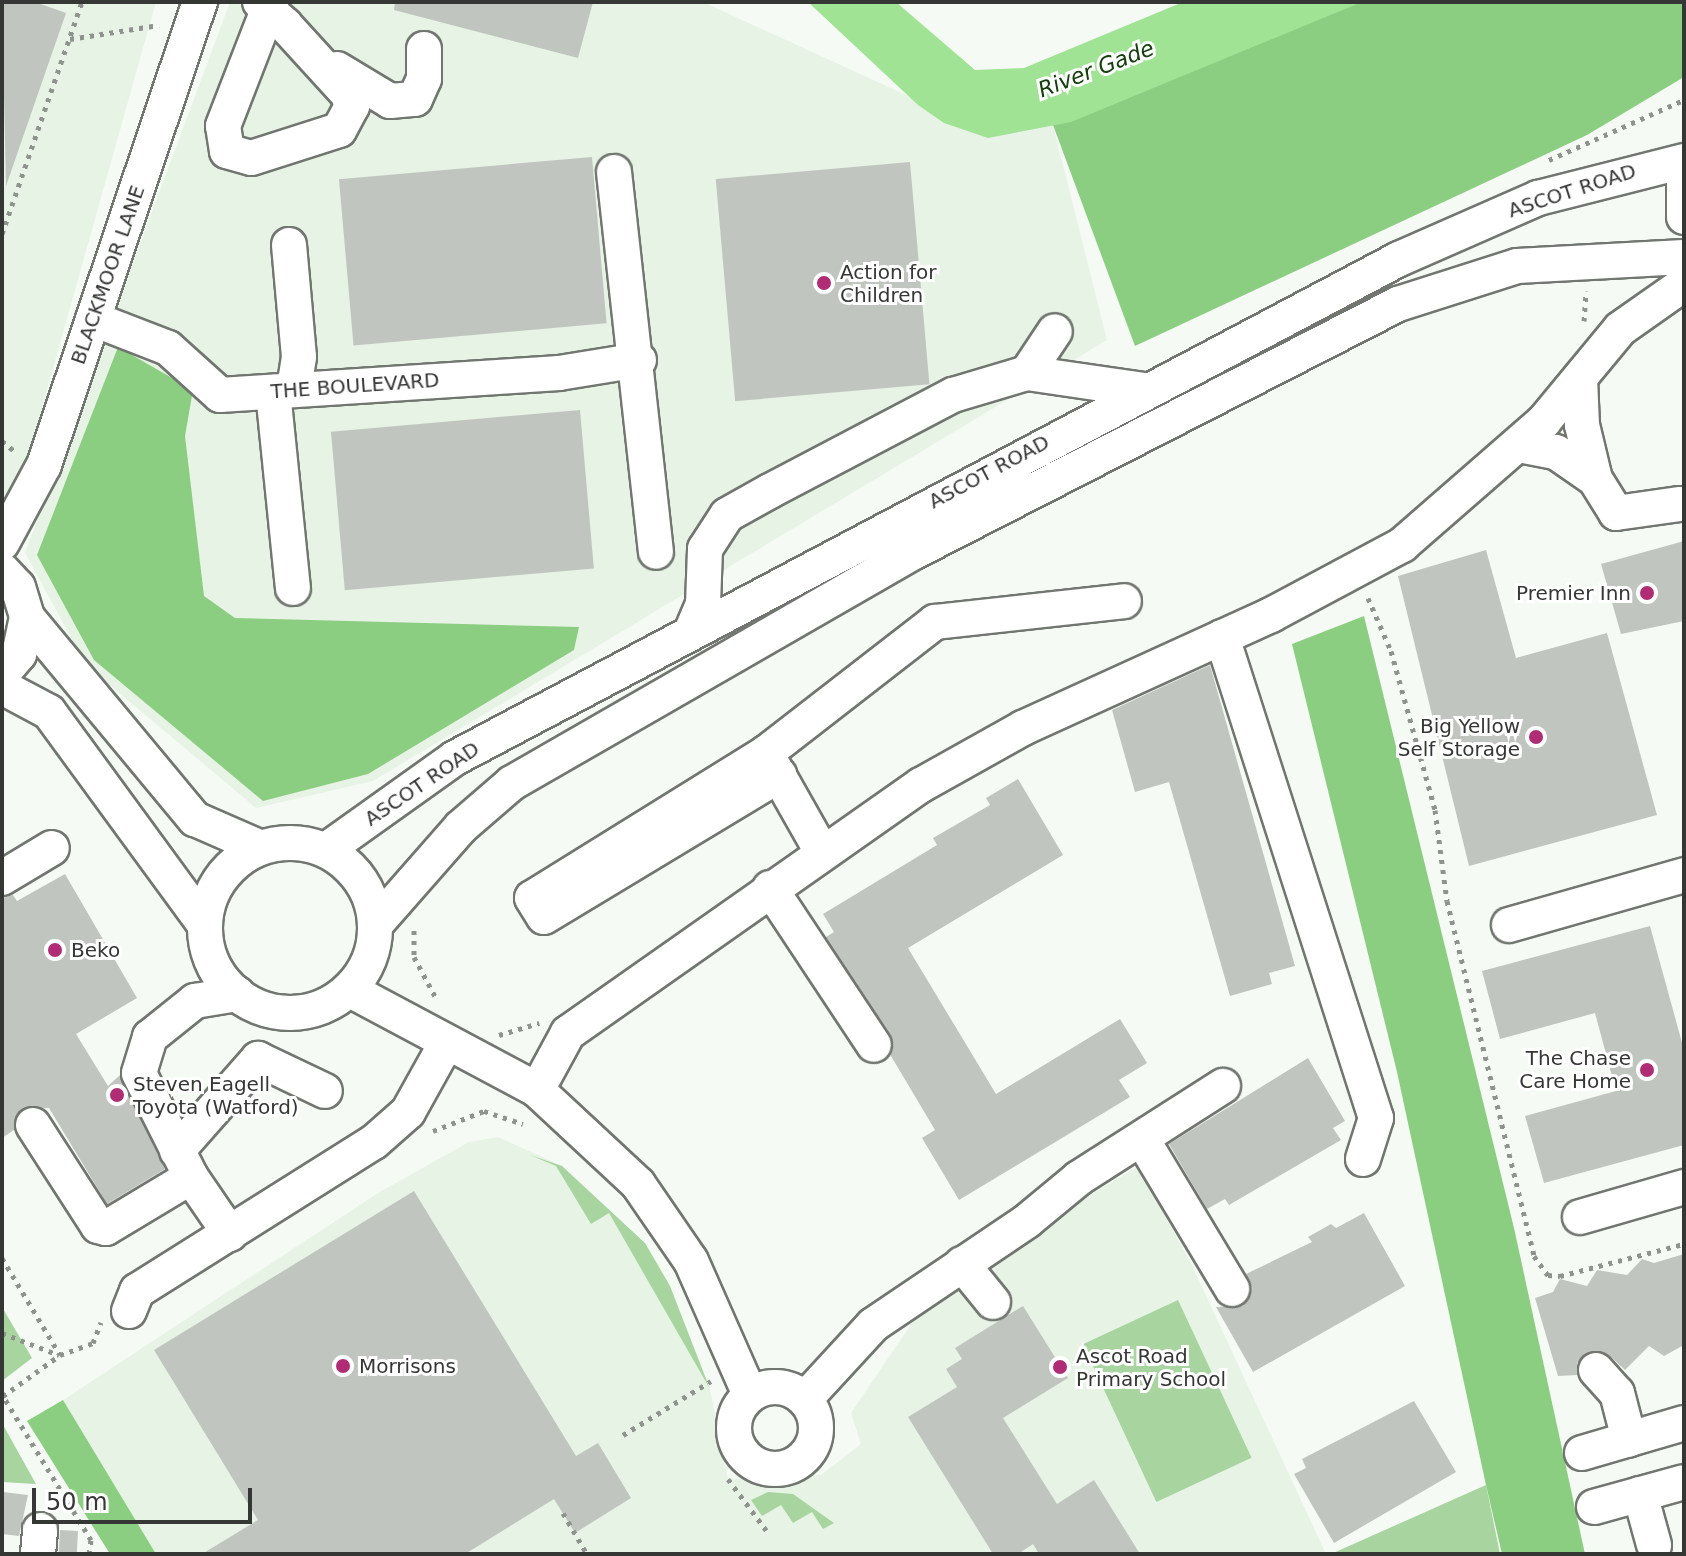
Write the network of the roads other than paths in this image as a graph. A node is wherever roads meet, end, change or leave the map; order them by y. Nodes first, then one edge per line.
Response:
1 (271, 10) edge
2 (196, 16) edge
3 (424, 49) dead end
4 (1684, 161) edge
5 (614, 172) dead end
6 (1684, 184) edge
7 (1684, 217) edge
8 (289, 245) dead end
9 (1684, 257) edge
10 (1684, 284) edge
11 (93, 319) junction
12 (1055, 331) dead end
13 (639, 360) junction
14 (1027, 373) junction
15 (1580, 378) junction
16 (1143, 390) junction
17 (283, 391) junction
18 (1519, 445) junction
19 (1595, 479) junction
20 (1680, 504) dead end
21 (2, 543) edge
22 (656, 552) dead end
23 (2, 570) edge
24 (293, 588) dead end
25 (1124, 601) dead end
26 (27, 617) junction
27 (692, 630) junction
28 (1222, 637) junction
29 (2, 674) edge
30 (2, 687) edge
31 (772, 764) junction
32 (259, 847) junction
33 (52, 848) dead end
34 (326, 850) junction
35 (822, 852) junction
36 (2, 878) edge
37 (1683, 881) edge
38 (770, 888) junction
39 (205, 925) junction
40 (375, 925) junction
41 (1509, 925) dead end
42 (350, 990) junction
43 (237, 994) junction
44 (447, 1042) junction
45 (874, 1045) dead end
46 (1223, 1086) dead end
47 (537, 1090) junction
48 (325, 1091) dead end
49 (33, 1125) dead end
50 (1142, 1139) junction
51 (1363, 1159) dead end
52 (184, 1164) junction
53 (1684, 1187) edge
54 (1580, 1217) dead end
55 (230, 1234) junction
56 (962, 1264) junction
57 (1232, 1289) dead end
58 (993, 1302) dead end
59 (116, 1313) road end
60 (1596, 1370) dead end
61 (746, 1382) junction
62 (805, 1399) junction
63 (1684, 1423) edge
64 (1629, 1439) junction
65 (1582, 1453) dead end
66 (1684, 1482) edge
67 (1640, 1494) junction
68 (1594, 1507) dead end
69 (1654, 1545) dead end

1 - 3 street
2 - 11 street, BLACKMOOR LANE
4 - 16 street, ASCOT ROAD
5 - 13 street
6 - 7 street
8 - 17 street
9 - 40 street, ASCOT ROAD
10 - 15 street
11 - 17 street, THE BOULEVARD
11 - 21 street, BLACKMOOR LANE
12 - 14 street
13 - 17 street, THE BOULEVARD
13 - 22 street
14 - 16 street
14 - 27 street
15 - 18 street
15 - 19 street
16 - 27 street, ASCOT ROAD
17 - 24 street
18 - 19 street
18 - 28 street
19 - 20 street
23 - 26 street
25 - 31 street
26 - 29 street
26 - 32 street
27 - 34 street, ASCOT ROAD
28 - 35 street
28 - 51 street
30 - 39 street
31 - 31 street
31 - 35 street
32 - 34 street
32 - 39 street
33 - 36 street
34 - 40 street
35 - 38 street
37 - 41 street
38 - 45 street
38 - 47 street
39 - 43 street
40 - 42 street
42 - 43 street
42 - 44 street
43 - 52 street
44 - 47 street
44 - 55 street
46 - 50 street
47 - 61 street
48 - 52 street
49 - 52 street
50 - 56 street
50 - 57 street
52 - 55 street
53 - 54 street
55 - 59 street
56 - 58 street
56 - 62 street
60 - 64 street
61 - 62 street
61 - 62 street
63 - 64 street
64 - 65 street
66 - 67 street
67 - 68 street
67 - 69 street

